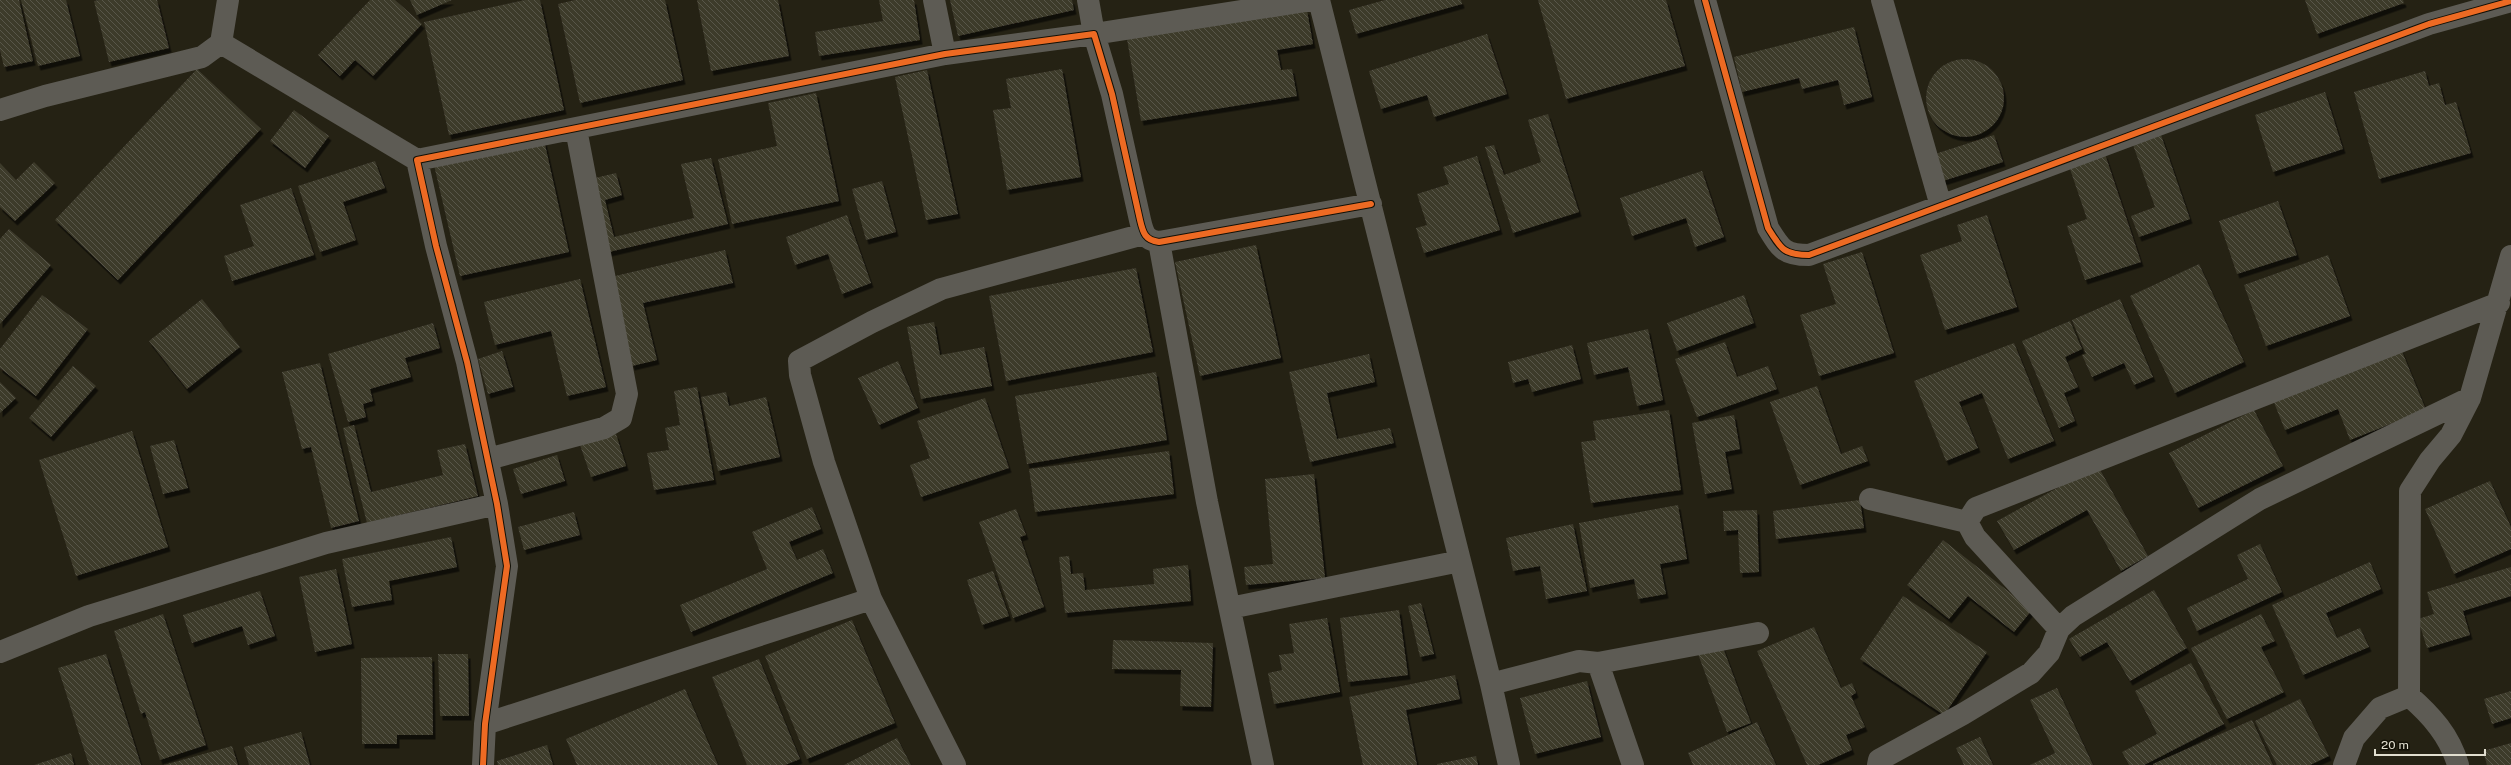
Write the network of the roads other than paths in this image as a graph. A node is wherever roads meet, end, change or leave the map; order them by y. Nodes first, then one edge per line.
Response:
1 (228, 0) edge
2 (934, 0) edge
3 (1088, 0) edge
4 (1312, 0) edge
5 (1319, 0) edge
6 (1705, 0) edge
7 (1882, 0) edge
8 (2511, 1) edge
9 (1094, 34) junction
10 (222, 43) junction
11 (945, 54) junction
12 (0, 110) edge
13 (576, 129) junction
14 (417, 160) junction
15 (1371, 204) junction
16 (1941, 206) junction
17 (1152, 238) junction
18 (2511, 256) edge
19 (2499, 303) junction
20 (2470, 398) junction
21 (488, 459) junction
22 (1870, 498) dead end
23 (497, 504) junction
24 (1967, 522) junction
25 (1460, 561) junction
26 (871, 599) junction
27 (1230, 608) junction
28 (2060, 629) junction
29 (1758, 633) dead end
30 (0, 652) edge
31 (1598, 663) junction
32 (1491, 684) junction
33 (2409, 696) junction
34 (485, 724) junction
35 (483, 765) edge
36 (955, 765) edge
37 (1263, 765) edge
38 (1509, 765) edge
39 (1633, 765) edge
40 (1878, 765) edge
41 (2344, 765) edge
42 (2458, 765) edge

1 - 10 street
2 - 11 street
3 - 9 street
4 - 9 street
5 - 15 street
6 - 16 street
7 - 16 street
8 - 16 street
9 - 11 street
9 - 17 street
10 - 12 street
10 - 14 street
11 - 13 street
13 - 14 street
13 - 21 street
14 - 21 street
15 - 17 street
15 - 25 street
17 - 26 street
17 - 27 street
18 - 19 street
19 - 20 street
19 - 24 street
20 - 28 street
20 - 33 street
21 - 23 street
22 - 24 street
23 - 30 street
23 - 34 street
24 - 28 street
25 - 27 street
25 - 32 street
26 - 34 street
26 - 36 street
27 - 37 street
28 - 40 street
29 - 31 street
31 - 32 street
31 - 39 street
32 - 38 street
33 - 41 street
33 - 42 street
34 - 35 street

